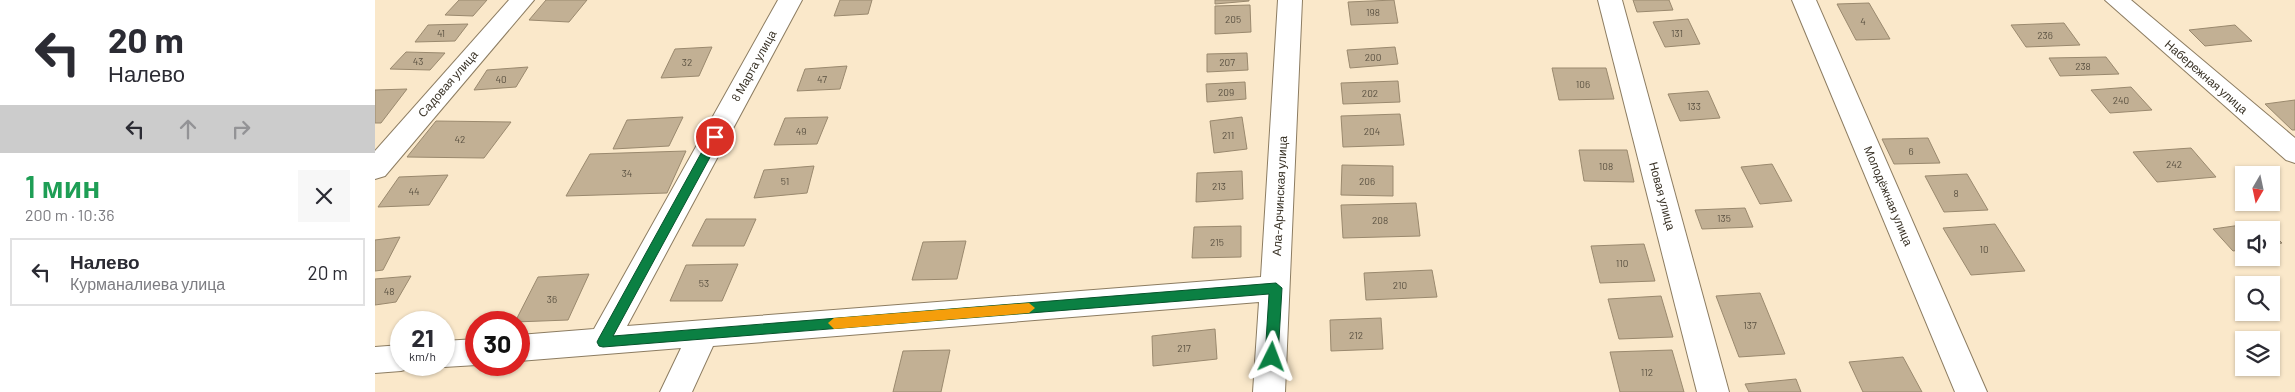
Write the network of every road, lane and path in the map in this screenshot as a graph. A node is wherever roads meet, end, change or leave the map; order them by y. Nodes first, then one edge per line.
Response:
1 (522, 0) edge
2 (790, 0) edge
3 (1290, 0) edge
4 (1611, 0) edge
5 (1804, 0) edge
6 (2117, 0) edge
7 (2295, 154) edge
8 (375, 169) edge
9 (1276, 288) junction
10 (703, 334) junction
11 (603, 342) junction
12 (530, 347) edge
13 (390, 359) edge
14 (375, 360) edge
15 (676, 392) edge
16 (1269, 392) edge
17 (1713, 392) edge
18 (1971, 392) edge

1 - 8 street, Садовая улица
2 - 11 street, 8 Марта улица
3 - 9 street, Ала-Арчинская улица
4 - 17 street, Новая улица
5 - 18 street, Молодёжная улица
6 - 7 street, Набережная улица
9 - 10 street
9 - 16 street, Ала-Арчинская улица
10 - 11 street
10 - 15 street
11 - 12 street
13 - 14 street

